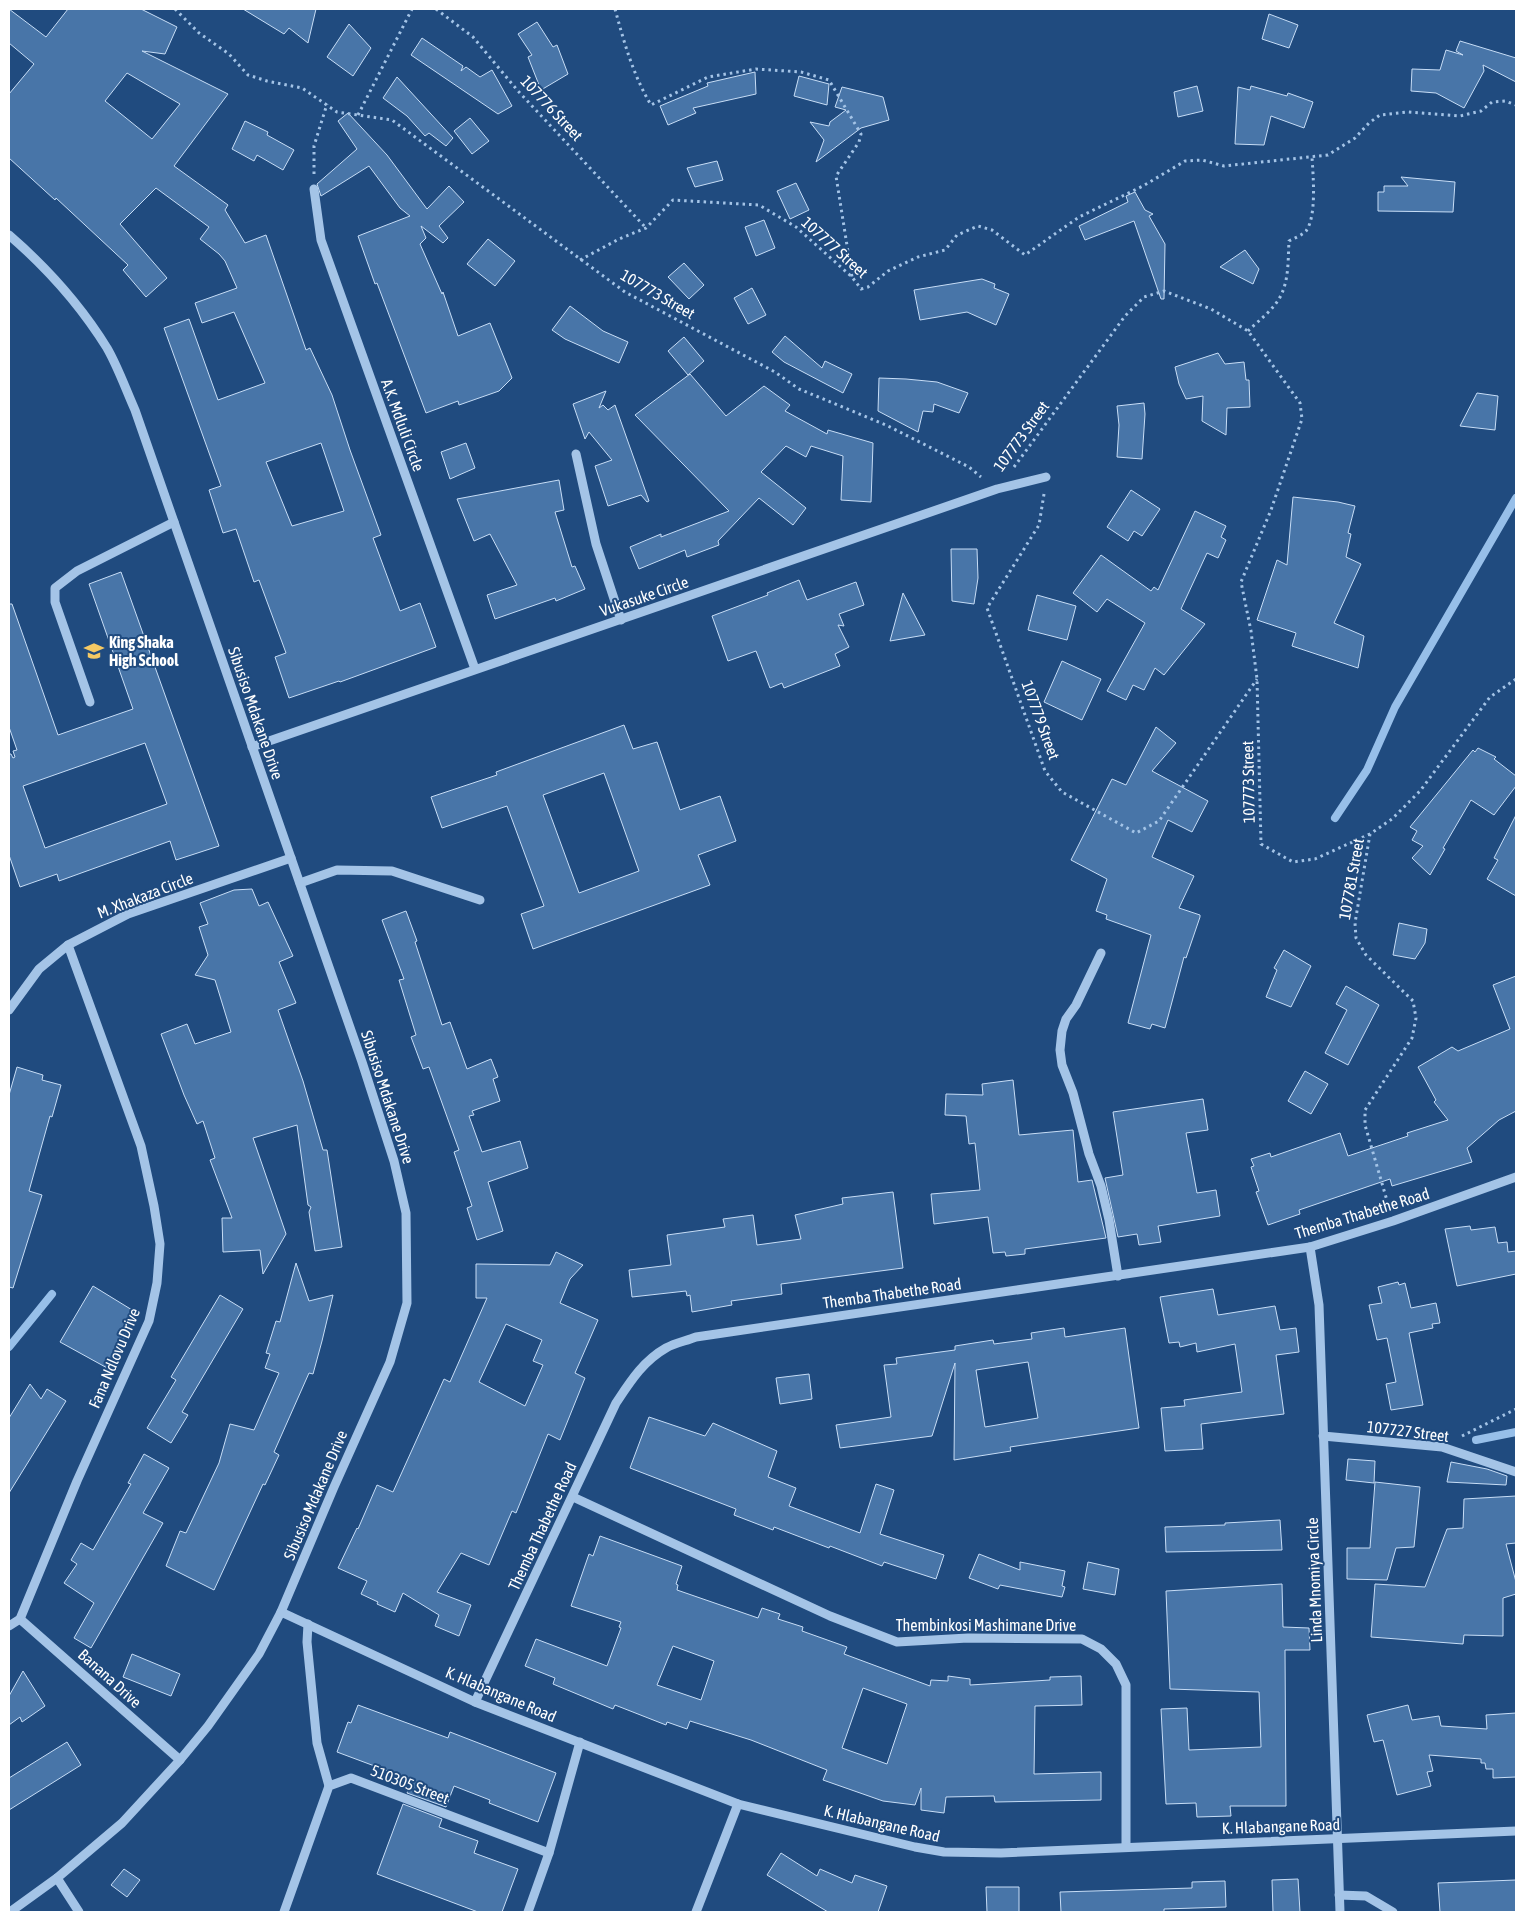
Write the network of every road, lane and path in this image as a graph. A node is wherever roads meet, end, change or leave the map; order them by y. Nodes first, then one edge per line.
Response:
1 (175, 9) edge
2 (412, 9) edge
3 (436, 9) edge
4 (615, 9) edge
5 (327, 104) junction
6 (1516, 105) edge
7 (358, 115) junction
8 (1312, 157) junction
9 (314, 189) joint
10 (646, 228) junction
11 (9, 235) edge
12 (580, 260) junction
13 (852, 277) junction
14 (1248, 331) junction
15 (576, 454) dead end
16 (1046, 477) joint
17 (997, 490) junction
18 (174, 522) junction
19 (621, 620) junction
20 (475, 669) junction
21 (1257, 679) junction
22 (1516, 680) edge
23 (90, 702) dead end
24 (252, 747) junction
25 (1370, 834) junction
26 (291, 858) junction
27 (300, 884) junction
28 (480, 900) dead end
29 (68, 945) junction
30 (1101, 953) dead end
31 (9, 1010) edge
32 (1516, 1177) edge
33 (1393, 1221) junction
34 (1310, 1248) junction
35 (1118, 1276) junction
36 (1516, 1409) edge
37 (1323, 1436) junction
38 (1442, 1447) junction
39 (1516, 1472) edge
40 (573, 1496) junction
41 (281, 1612) junction
42 (20, 1619) junction
43 (308, 1624) junction
44 (9, 1626) edge
45 (475, 1702) junction
46 (580, 1742) junction
47 (180, 1760) junction
48 (329, 1786) junction
49 (738, 1804) junction
50 (1516, 1831) edge
51 (1336, 1838) junction
52 (1126, 1847) junction
53 (549, 1853) junction
54 (57, 1878) junction
55 (1340, 1895) junction
56 (10, 1912) edge
57 (79, 1912) edge
58 (284, 1912) edge
59 (528, 1912) edge
60 (696, 1912) edge
61 (1340, 1912) edge
62 (1393, 1912) edge

1 - 5 path, 107773 Street
2 - 7 path
3 - 10 path, 107776 Street
4 - 13 path
5 - 7 path, 107773 Street
5 - 9 path
6 - 8 path
7 - 12 path, 107773 Street
8 - 13 path, 107777 Street
8 - 14 path
9 - 20 street, A.K. Mdluli Circle
10 - 12 path, 107777 Street
10 - 13 path, 107777 Street
11 - 18 street, Sibusiso Mdakane Drive
12 - 17 path, 107773 Street
14 - 17 path, 107773 Street
14 - 21 path, 107773 Street
15 - 19 street
16 - 17 street, Vukasuke Circle
16 - 21 path, 107779 Street
17 - 19 street, Vukasuke Circle
18 - 23 street
18 - 24 street, Sibusiso Mdakane Drive
19 - 20 street, Vukasuke Circle
20 - 24 street, Vukasuke Circle
21 - 25 path, 107773 Street
22 - 25 path, 107781 Street
24 - 26 street, Sibusiso Mdakane Drive
25 - 33 path, 107781 Street
26 - 27 street, Sibusiso Mdakane Drive
26 - 29 street, M. Xhakaza Circle
27 - 28 street
27 - 41 street, Sibusiso Mdakane Drive
29 - 31 street, M. Xhakaza Circle
29 - 42 street, Fana Ndlovu Drive
30 - 35 street
32 - 33 street, Themba Thabethe Road
33 - 34 street, Themba Thabethe Road
34 - 35 street, Themba Thabethe Road
34 - 37 street, Linda Mnomiya Circle
35 - 40 street, Themba Thabethe Road
36 - 38 path
37 - 38 street, 107727 Street
37 - 51 street, Linda Mnomiya Circle
38 - 39 street, 107727 Street
40 - 45 street, Themba Thabethe Road
40 - 52 street, Thembinkosi Mashimane Drive
41 - 43 street, K. Hlabangane Road
41 - 47 street, Sibusiso Mdakane Drive
42 - 44 street
42 - 47 street, Banana Drive
43 - 45 street, K. Hlabangane Road
43 - 48 street
45 - 46 street, K. Hlabangane Road
46 - 49 street, K. Hlabangane Road
46 - 53 street
47 - 54 street, Sibusiso Mdakane Drive
48 - 53 street, 510305 Street
48 - 58 street
49 - 52 street, K. Hlabangane Road
49 - 60 street
50 - 51 street, K. Hlabangane Road
51 - 52 street, K. Hlabangane Road
51 - 55 street, Linda Mnomiya Circle
53 - 59 street
54 - 56 street, Sibusiso Mdakane Drive
54 - 57 street
55 - 61 street, Linda Mnomiya Circle
55 - 62 street

